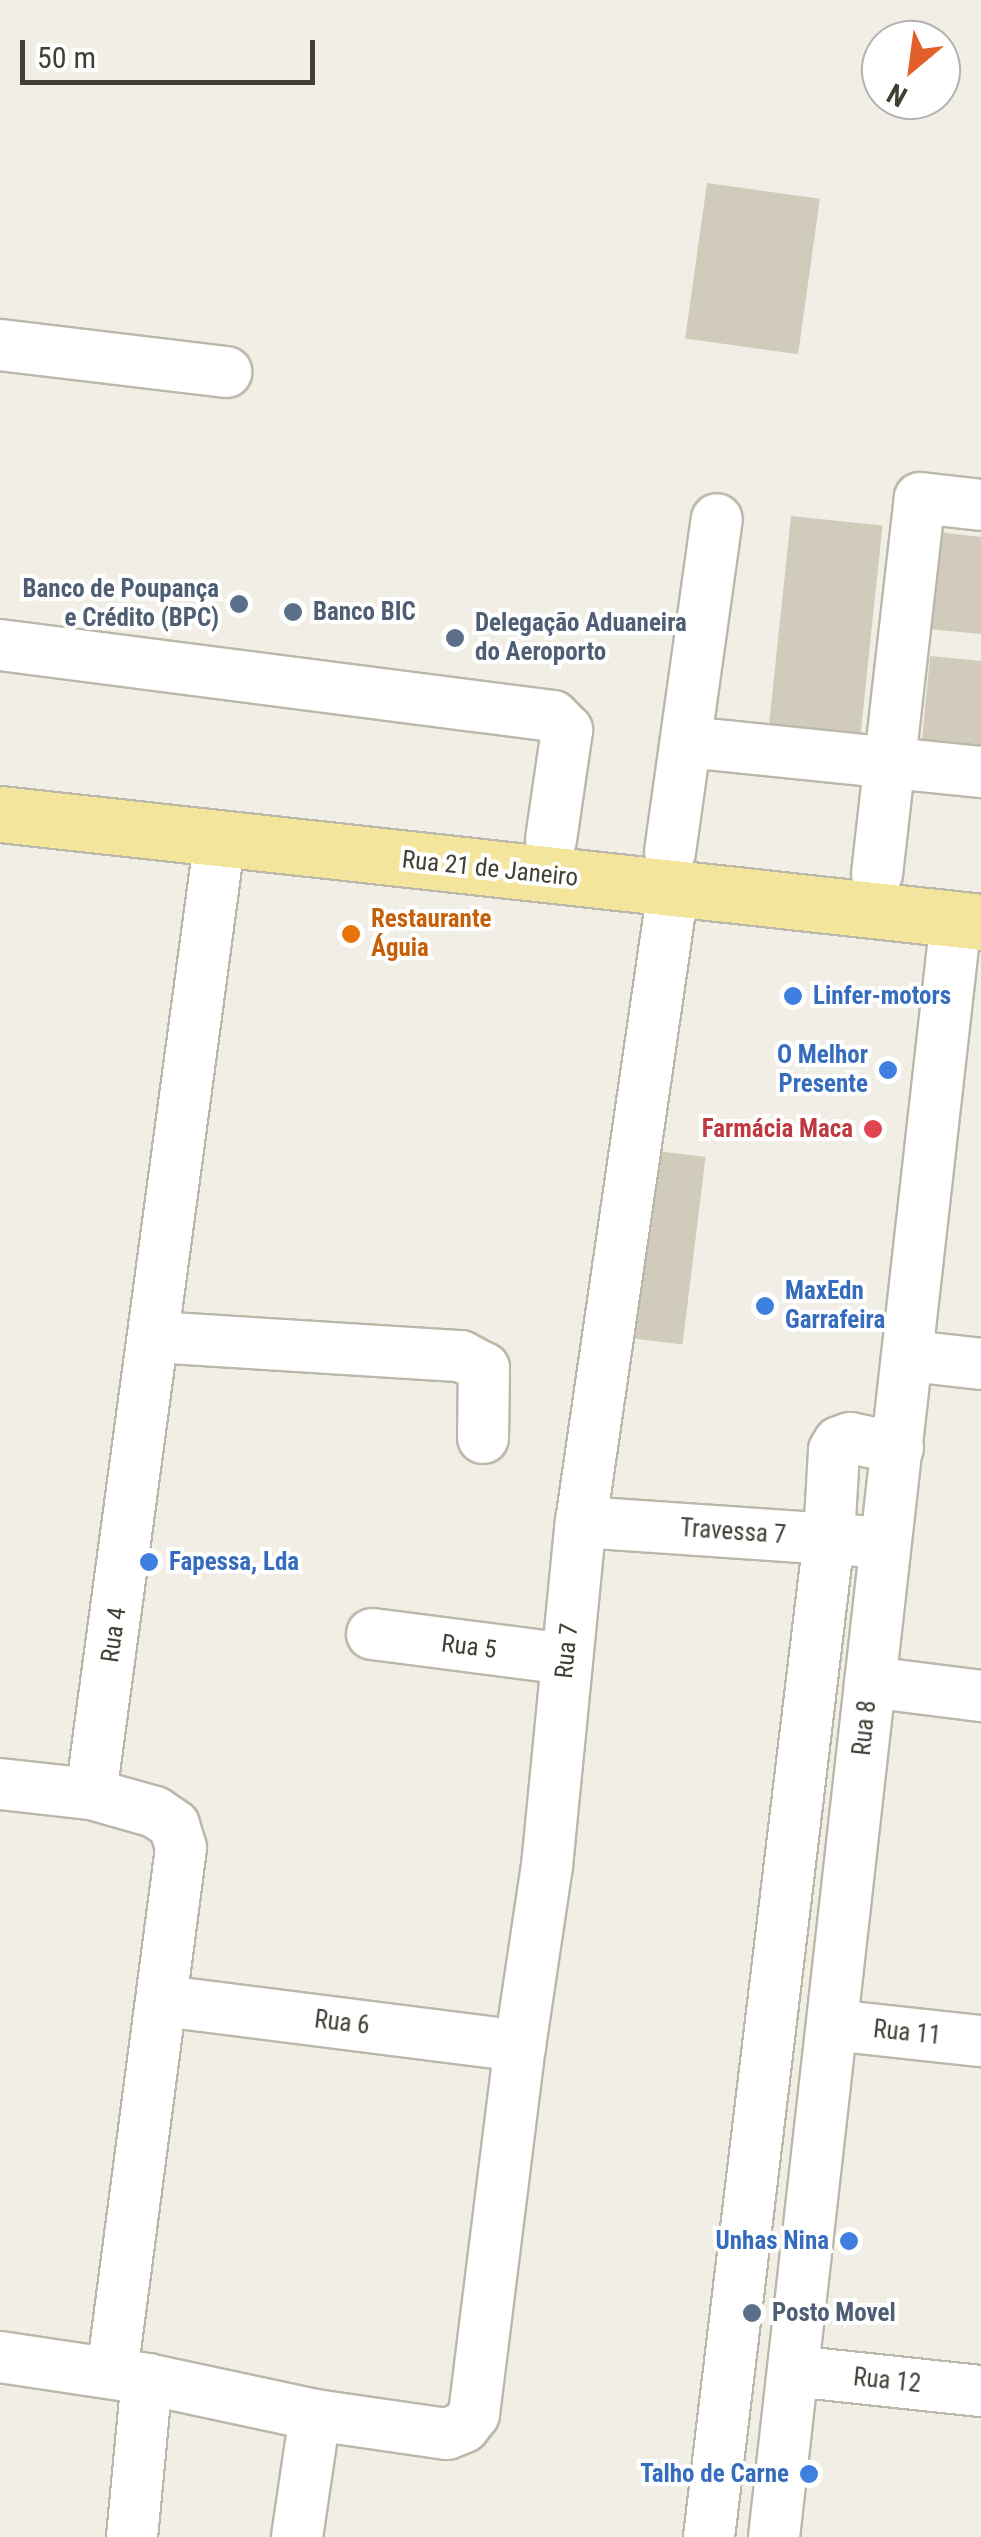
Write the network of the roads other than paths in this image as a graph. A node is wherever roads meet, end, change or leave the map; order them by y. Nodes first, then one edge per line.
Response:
1 (0, 345) edge
2 (226, 372) dead end
3 (981, 505) edge
4 (717, 519) dead end
5 (0, 645) edge
6 (686, 742) junction
7 (890, 763) junction
8 (981, 772) edge
9 (0, 778) edge
10 (0, 814) edge
11 (220, 838) junction
12 (551, 840) junction
13 (672, 871) junction
14 (877, 874) junction
15 (972, 909) edge
16 (155, 1338) junction
17 (910, 1356) junction
18 (981, 1364) edge
19 (483, 1438) dead end
20 (898, 1448) junction
21 (581, 1522) junction
22 (829, 1538) junction
23 (884, 1543) junction
24 (372, 1634) dead end
25 (566, 1659) junction
26 (870, 1682) junction
27 (981, 1696) edge
28 (0, 1784) edge
29 (91, 1794) junction
30 (164, 2002) junction
31 (834, 2024) junction
32 (981, 2041) edge
33 (520, 2046) junction
34 (0, 2356) edge
35 (793, 2371) junction
36 (130, 2376) junction
37 (981, 2392) edge
38 (315, 2415) junction
39 (132, 2537) edge
40 (297, 2537) edge
41 (709, 2537) edge
42 (774, 2537) edge

1 - 2 street
3 - 7 street
4 - 6 street, Rua 7
5 - 12 street
6 - 7 street
6 - 13 street, Rua 7
7 - 8 street
7 - 14 street
9 - 12 main road, Rua 21 de Janeiro
10 - 11 main road, Rua 21 de Janeiro
11 - 13 main road, Rua 21 de Janeiro
11 - 16 street, Rua 4
12 - 13 main road, Rua 21 de Janeiro
13 - 14 main road, Rua 21 de Janeiro
13 - 15 main road, Rua 21 de Janeiro
13 - 21 street, Rua 7
14 - 15 main road, Rua 21 de Janeiro
15 - 17 street, Rua 8
16 - 19 street
16 - 29 street, Rua 4
17 - 18 street
17 - 20 street, Rua 8
20 - 22 street
20 - 23 street, Rua 8
21 - 22 street, Travessa 7
21 - 25 street, Rua 7
22 - 23 street, Travessa 7
22 - 41 street
23 - 26 street, Rua 8
24 - 25 street, Rua 5
25 - 33 street, Rua 7
26 - 27 street
26 - 31 street, Rua 8
28 - 29 street
29 - 30 street
30 - 33 street, Rua 6
30 - 36 street
31 - 32 street, Rua 11
31 - 35 street, Rua 8
33 - 38 street, Rua 7
34 - 36 street
35 - 37 street, Rua 12
35 - 42 street, Rua 8
36 - 38 street
36 - 39 street
38 - 40 street

